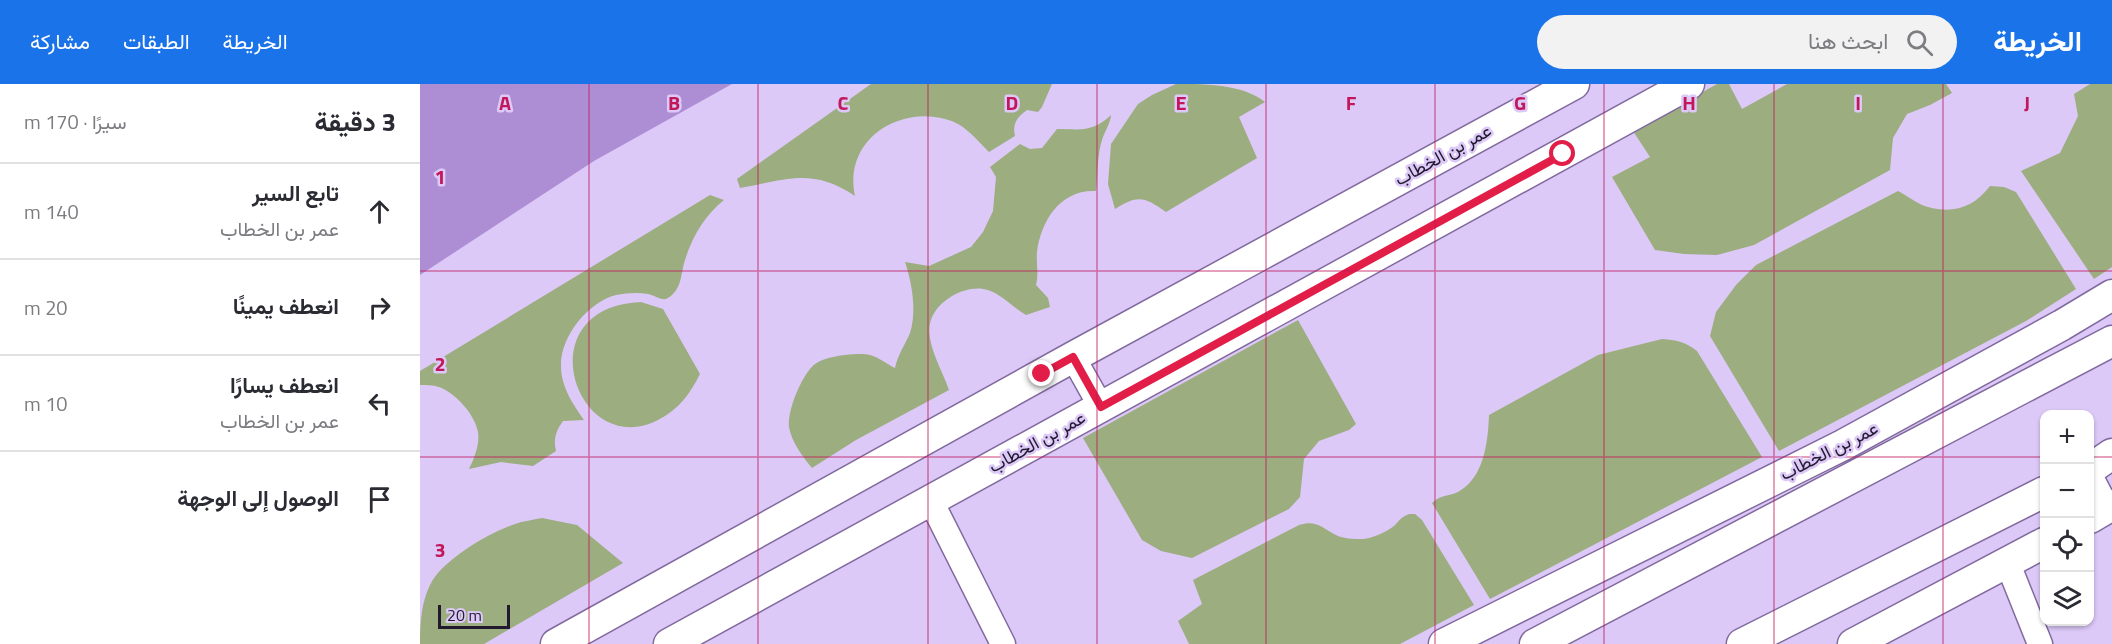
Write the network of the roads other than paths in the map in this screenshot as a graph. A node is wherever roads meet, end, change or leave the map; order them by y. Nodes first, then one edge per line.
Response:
1 (1574, 84) edge
2 (1689, 84) edge
3 (2112, 295) edge
4 (2112, 341) edge
5 (1073, 357) junction
6 (1101, 407) junction
7 (2112, 454) edge
8 (2094, 466) edge
9 (2094, 486) edge
10 (2040, 494) edge
11 (931, 501) junction
12 (2103, 510) edge
13 (2040, 545) edge
14 (2008, 564) junction
15 (556, 644) edge
16 (669, 644) edge
17 (1003, 644) edge
18 (1444, 644) edge
19 (1535, 644) edge
20 (1742, 644) edge
21 (1853, 644) edge
22 (2040, 644) edge

1 - 5 main road, عمر بن الخطاب
2 - 6 main road, عمر بن الخطاب
3 - 18 main road, عمر بن الخطاب
4 - 19 main road
5 - 6 street
5 - 15 main road, عمر بن الخطاب
6 - 11 main road, عمر بن الخطاب
7 - 8 main road
9 - 12 street
10 - 20 main road
11 - 16 main road, عمر بن الخطاب
11 - 17 street
13 - 14 main road
14 - 21 main road
14 - 22 street

